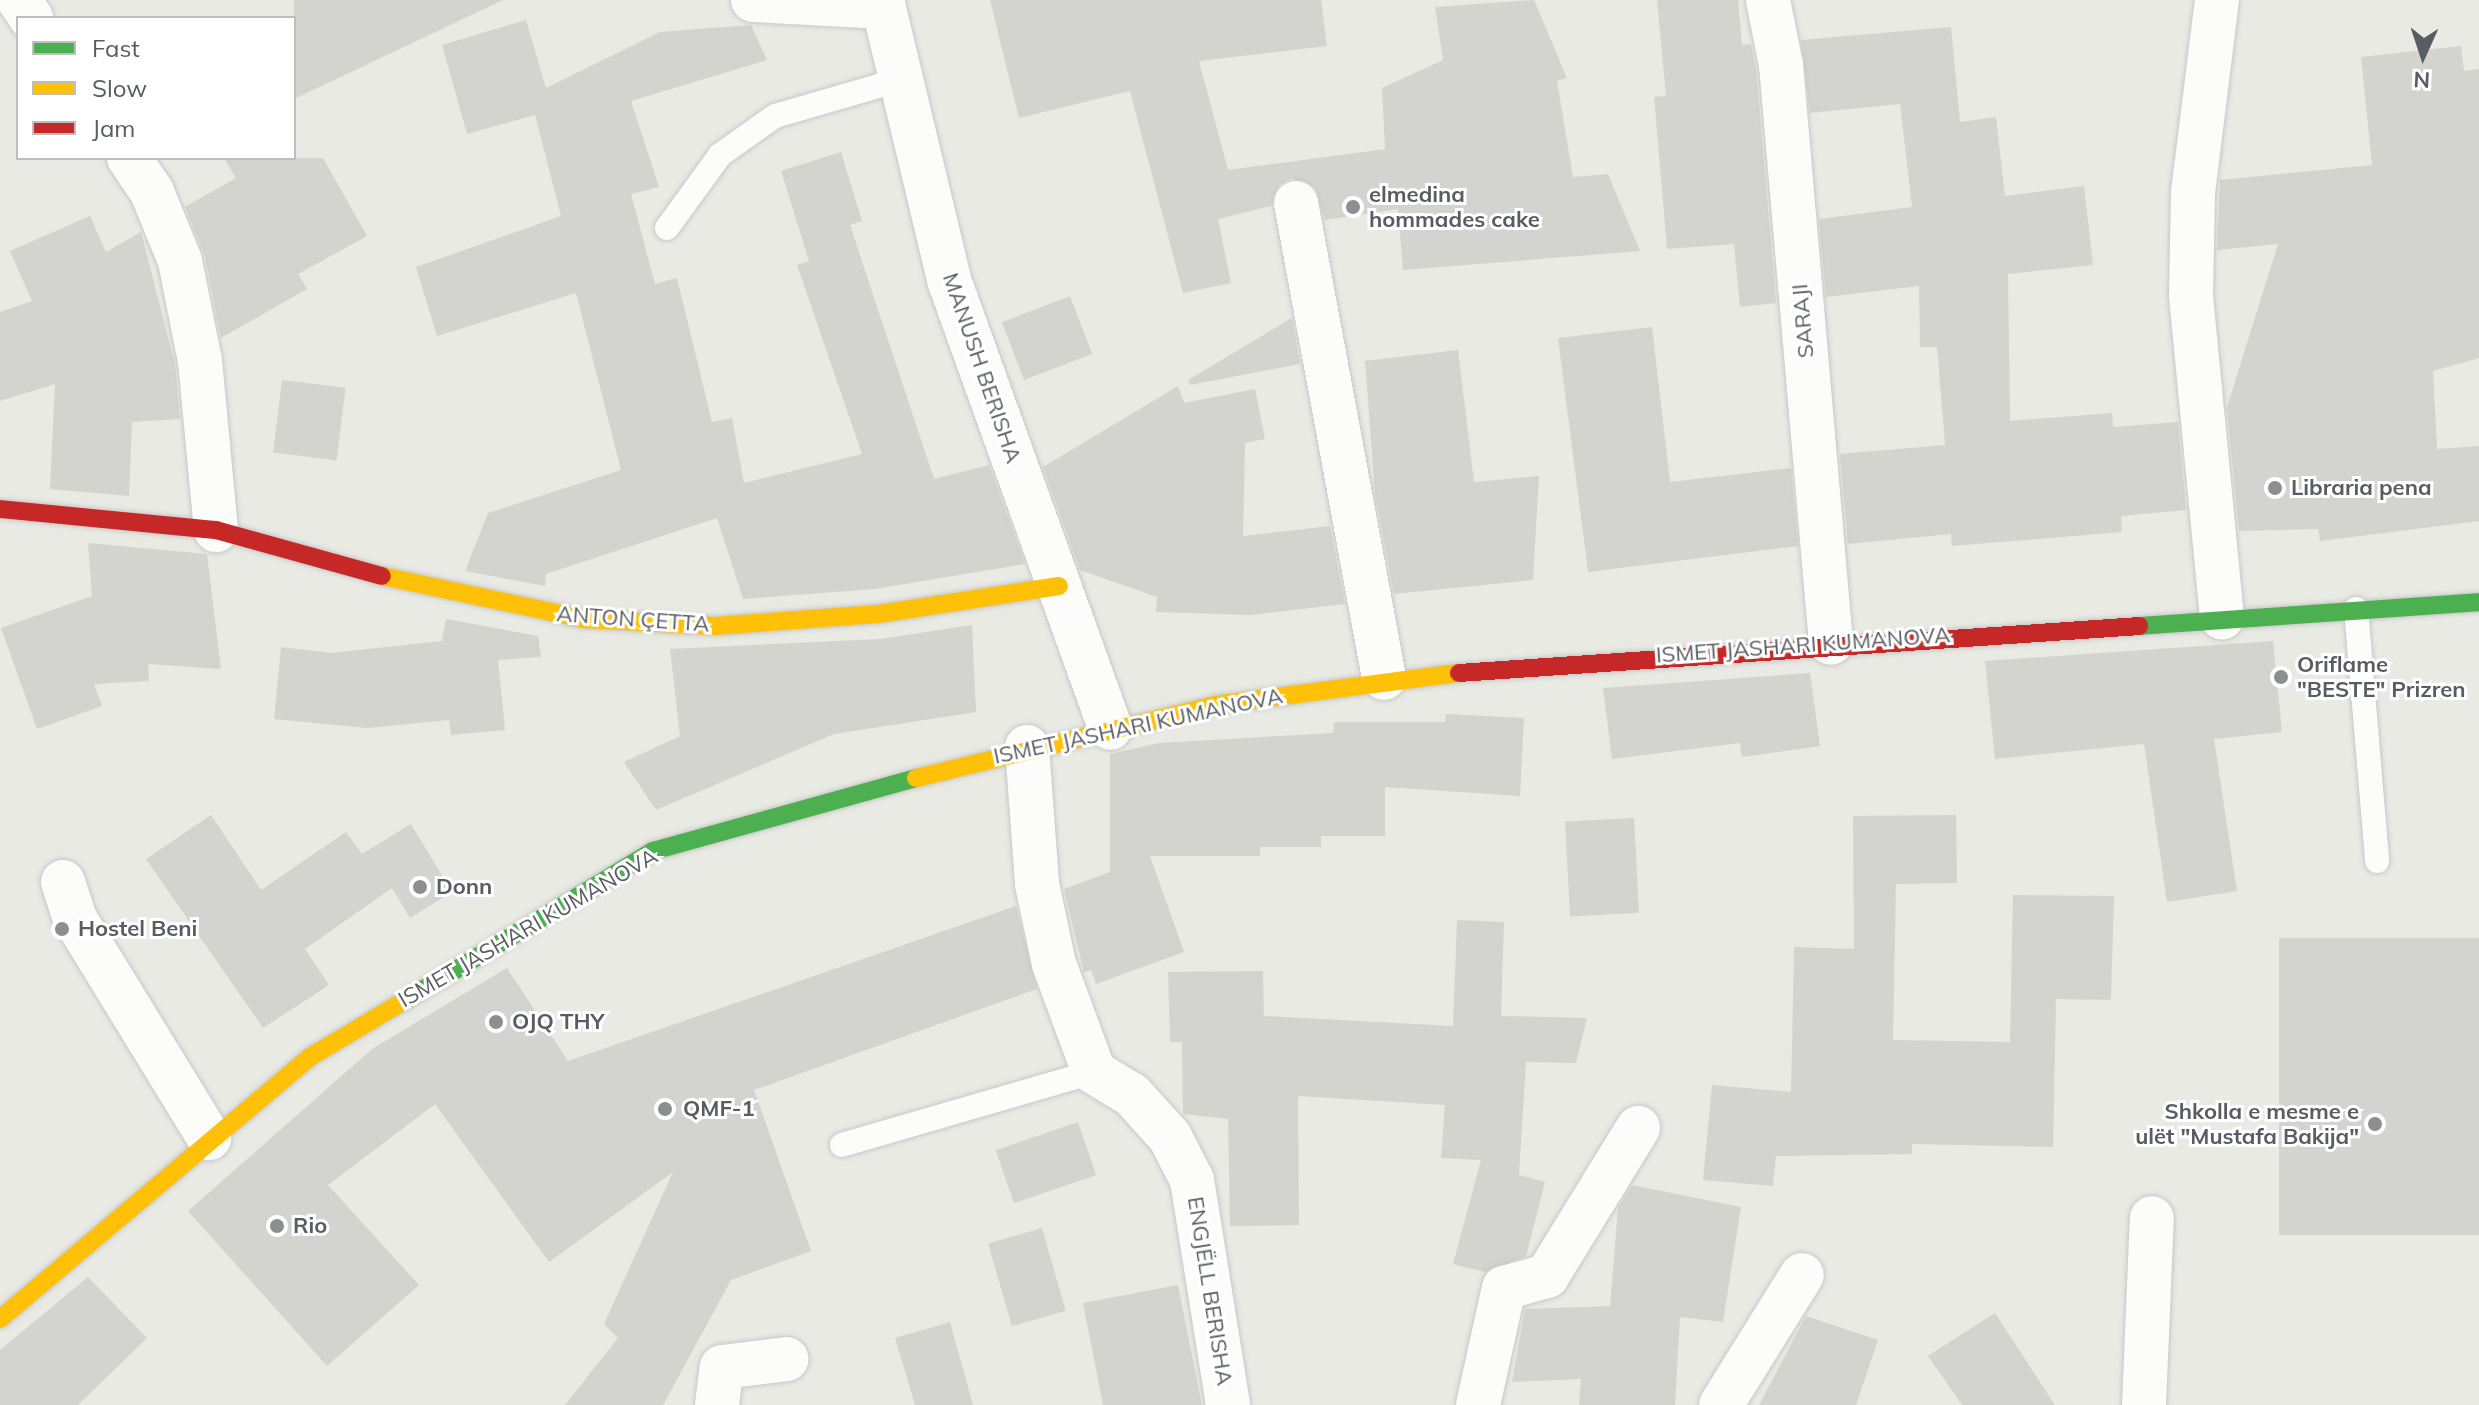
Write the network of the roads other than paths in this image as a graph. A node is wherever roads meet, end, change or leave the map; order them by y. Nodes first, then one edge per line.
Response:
1 (753, 0) edge
2 (1768, 0) edge
3 (2217, 0) edge
4 (883, 4) edge
5 (902, 79) junction
6 (130, 160) edge
7 (1296, 203) dead end
8 (667, 228) dead end
9 (0, 509) edge
10 (216, 530) junction
11 (1059, 586) junction
12 (2479, 602) edge
13 (2356, 609) junction
14 (2222, 618) junction
15 (1831, 643) junction
16 (1384, 678) junction
17 (1110, 728) junction
18 (1027, 747) junction
19 (2377, 861) dead end
20 (63, 882) dead end
21 (1094, 1072) junction
22 (1638, 1128) dead end
23 (209, 1138) junction
24 (842, 1145) dead end
25 (2152, 1218) dead end
26 (1802, 1275) dead end
27 (0, 1319) edge
28 (787, 1359) dead end
29 (717, 1405) edge
30 (1228, 1405) edge
31 (1478, 1405) edge
32 (1721, 1405) edge
33 (2144, 1405) edge

1 - 4 street
2 - 15 street, SARAJI
3 - 14 street
4 - 5 street, MANUSH BERISHA
5 - 8 lane
5 - 11 street, MANUSH BERISHA
6 - 10 street
7 - 16 street
9 - 10 street, ANTON ÇETTA
10 - 11 street, ANTON ÇETTA
11 - 17 street, MANUSH BERISHA
12 - 13 street, ISMET JASHARI KUMANOVA
13 - 14 street, ISMET JASHARI KUMANOVA
13 - 19 lane
14 - 15 street, ISMET JASHARI KUMANOVA
15 - 16 street, ISMET JASHARI KUMANOVA
16 - 17 street, ISMET JASHARI KUMANOVA
17 - 18 street, ISMET JASHARI KUMANOVA
18 - 21 street
18 - 23 street, ISMET JASHARI KUMANOVA
20 - 23 street
21 - 24 lane
21 - 30 street, ENGJËLL BERISHA
22 - 31 street
23 - 27 street, ISMET JASHARI KUMANOVA
25 - 33 street
26 - 32 street
28 - 29 street

